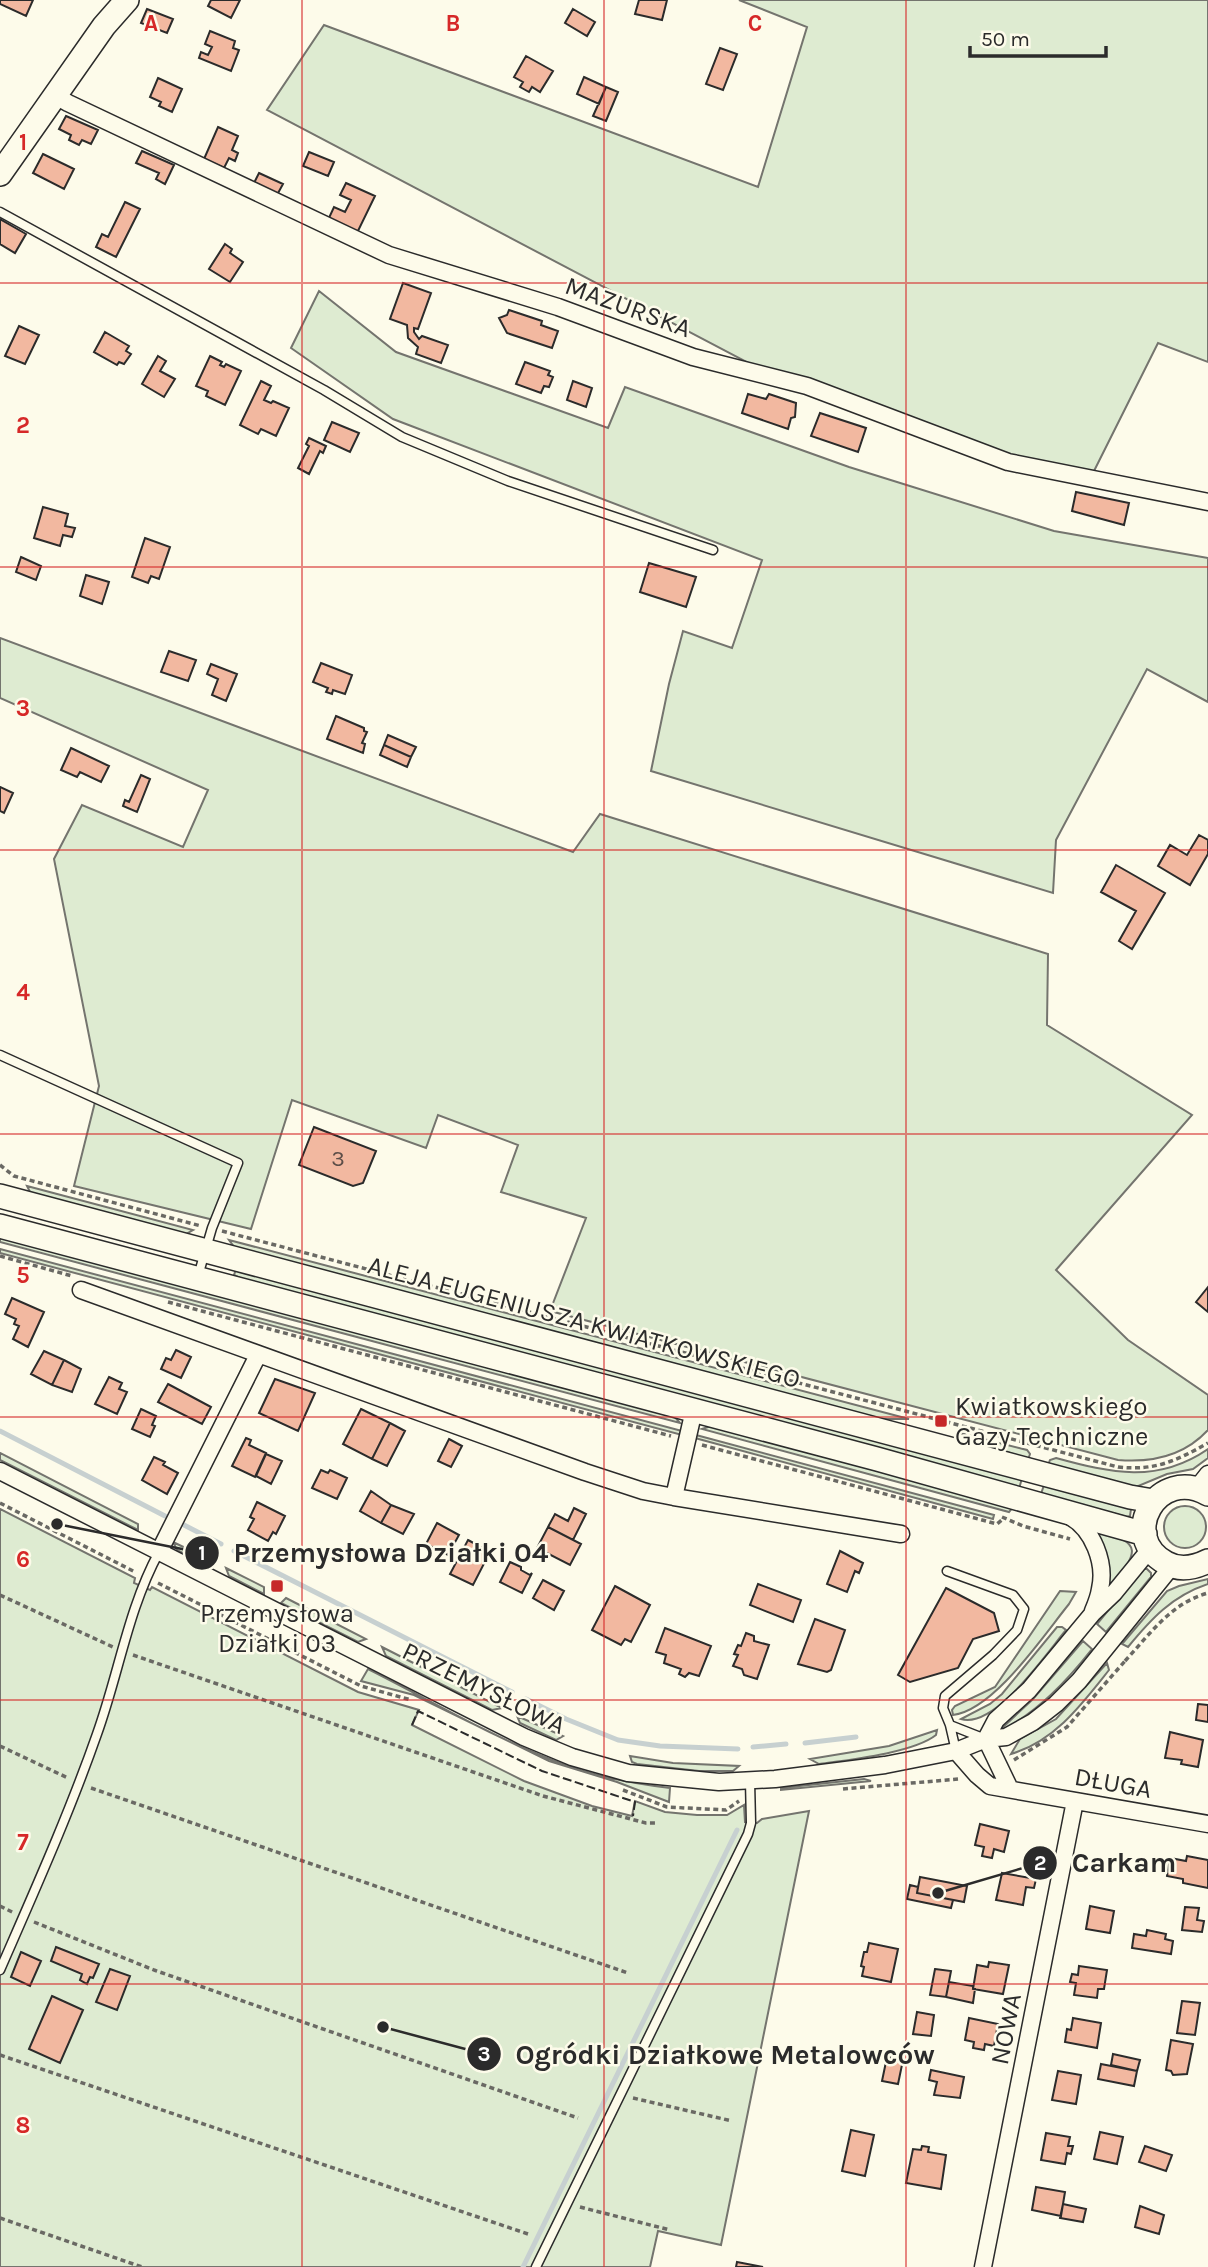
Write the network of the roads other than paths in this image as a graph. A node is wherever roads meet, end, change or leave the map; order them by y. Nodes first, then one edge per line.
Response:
1 (127, 0) edge
2 (54, 94) junction
3 (0, 174) edge
4 (0, 212) edge
5 (1208, 502) edge
6 (713, 551) dead end
7 (0, 1055) edge
8 (0, 1196) edge
9 (0, 1226) edge
10 (209, 1239) junction
11 (198, 1278) junction
12 (82, 1285) road end
13 (258, 1355) junction
14 (694, 1410) junction
15 (0, 1471) edge
16 (1204, 1485) edge
17 (674, 1497) junction
18 (1153, 1502) junction
19 (1055, 1508) junction
20 (901, 1534) dead end
21 (1147, 1541) junction
22 (159, 1552) junction
23 (1208, 1561) edge
24 (1172, 1566) junction
25 (947, 1571) dead end
26 (1093, 1613) junction
27 (950, 1725) junction
28 (986, 1739) junction
29 (956, 1751) junction
30 (750, 1781) junction
31 (1010, 1789) junction
32 (1076, 1801) junction
33 (1208, 1824) edge
34 (0, 1970) edge
35 (536, 2267) edge
36 (984, 2267) edge

1 - 2 street
2 - 3 street
2 - 5 street, MAZURSKA
4 - 6 lane
7 - 10 lane
8 - 10 street, ALEJA EUGENIUSZA KWIATKOWSKIEGO
9 - 11 street
10 - 11 lane
10 - 18 street, ALEJA EUGENIUSZA KWIATKOWSKIEGO
11 - 14 street
12 - 13 street
13 - 17 street
13 - 22 street
14 - 17 street
14 - 19 street
15 - 22 street, PRZEMYSŁOWA
16 - 18 street
17 - 20 street
18 - 21 street
19 - 21 street
19 - 26 street
21 - 24 street
21 - 26 street
22 - 30 street, PRZEMYSŁOWA
22 - 34 lane
23 - 24 street
24 - 28 street, PRZEMYSŁOWA
25 - 27 lane
26 - 28 street
27 - 28 lane
27 - 29 lane
28 - 29 street, PRZEMYSŁOWA
28 - 31 street
29 - 30 street, PRZEMYSŁOWA
29 - 31 street, DŁUGA
30 - 35 lane
31 - 32 street, DŁUGA
32 - 33 street, DŁUGA
32 - 36 street, NOWA

